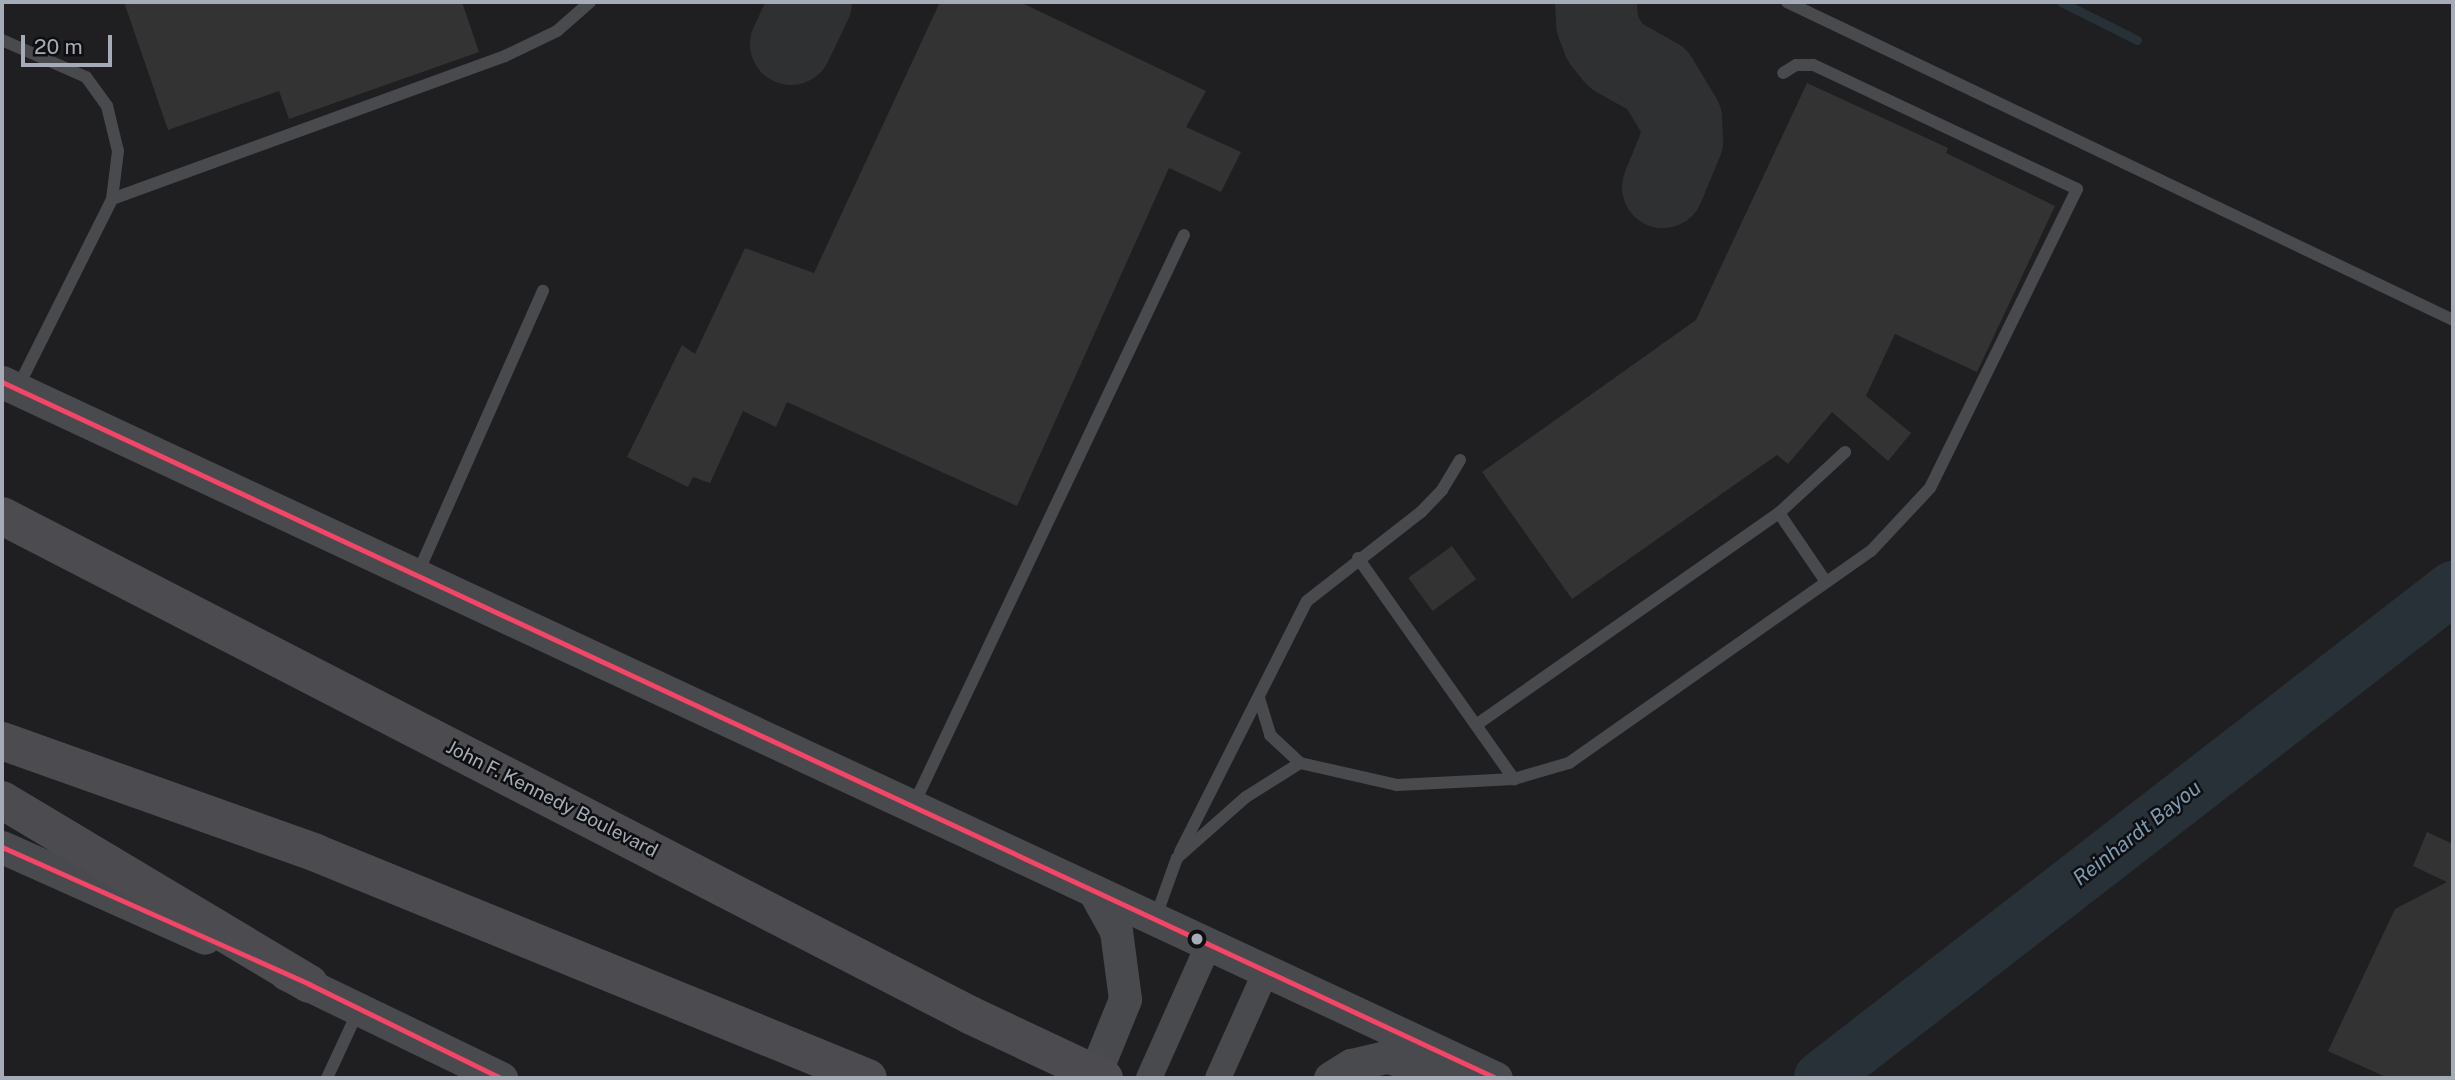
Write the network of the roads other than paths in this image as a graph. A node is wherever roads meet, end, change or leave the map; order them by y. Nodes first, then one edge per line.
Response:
1 (590, 2) edge
2 (1787, 2) edge
3 (2, 40) edge
4 (1783, 73) dead end
5 (113, 199) junction
6 (1184, 235) dead end
7 (543, 291) dead end
8 (2453, 320) edge
9 (9, 386) edge
10 (1845, 452) dead end
11 (1460, 460) dead end
12 (1779, 513) junction
13 (2, 516) edge
14 (1358, 558) junction
15 (417, 576) junction
16 (1826, 582) junction
17 (1259, 698) junction
18 (1476, 725) junction
19 (2, 741) edge
20 (1300, 763) junction
21 (1514, 779) junction
22 (2, 800) edge
23 (913, 807) junction
24 (2, 847) edge
25 (1177, 859) junction
26 (1094, 891) junction
27 (1155, 920) junction
28 (1209, 944) junction
29 (1266, 971) junction
30 (309, 984) junction
31 (359, 1009) junction
32 (327, 1078) edge
33 (501, 1078) edge
34 (867, 1078) edge
35 (1093, 1078) edge
36 (1104, 1078) edge
37 (1149, 1078) edge
38 (1218, 1078) edge
39 (1330, 1078) edge
40 (1468, 1078) edge
41 (1496, 1078) edge

1 - 5 lane
2 - 8 lane
3 - 5 lane
4 - 16 lane
5 - 9 lane
6 - 23 lane
7 - 15 lane
9 - 15 street
10 - 12 lane
11 - 14 lane
12 - 16 lane
12 - 18 lane
13 - 36 highway, John F. Kennedy Boulevard, bridge
14 - 17 lane
14 - 18 lane
15 - 23 street
16 - 21 lane
17 - 20 lane
17 - 25 lane
18 - 21 lane
19 - 34 highway
20 - 21 lane
20 - 25 lane
22 - 30 highway
23 - 26 street
24 - 30 street
25 - 27 lane
26 - 27 street
26 - 35 street
27 - 28 street
28 - 29 street
28 - 37 street
29 - 38 street
29 - 41 street
30 - 31 street
31 - 32 lane
31 - 33 street
39 - 40 street

